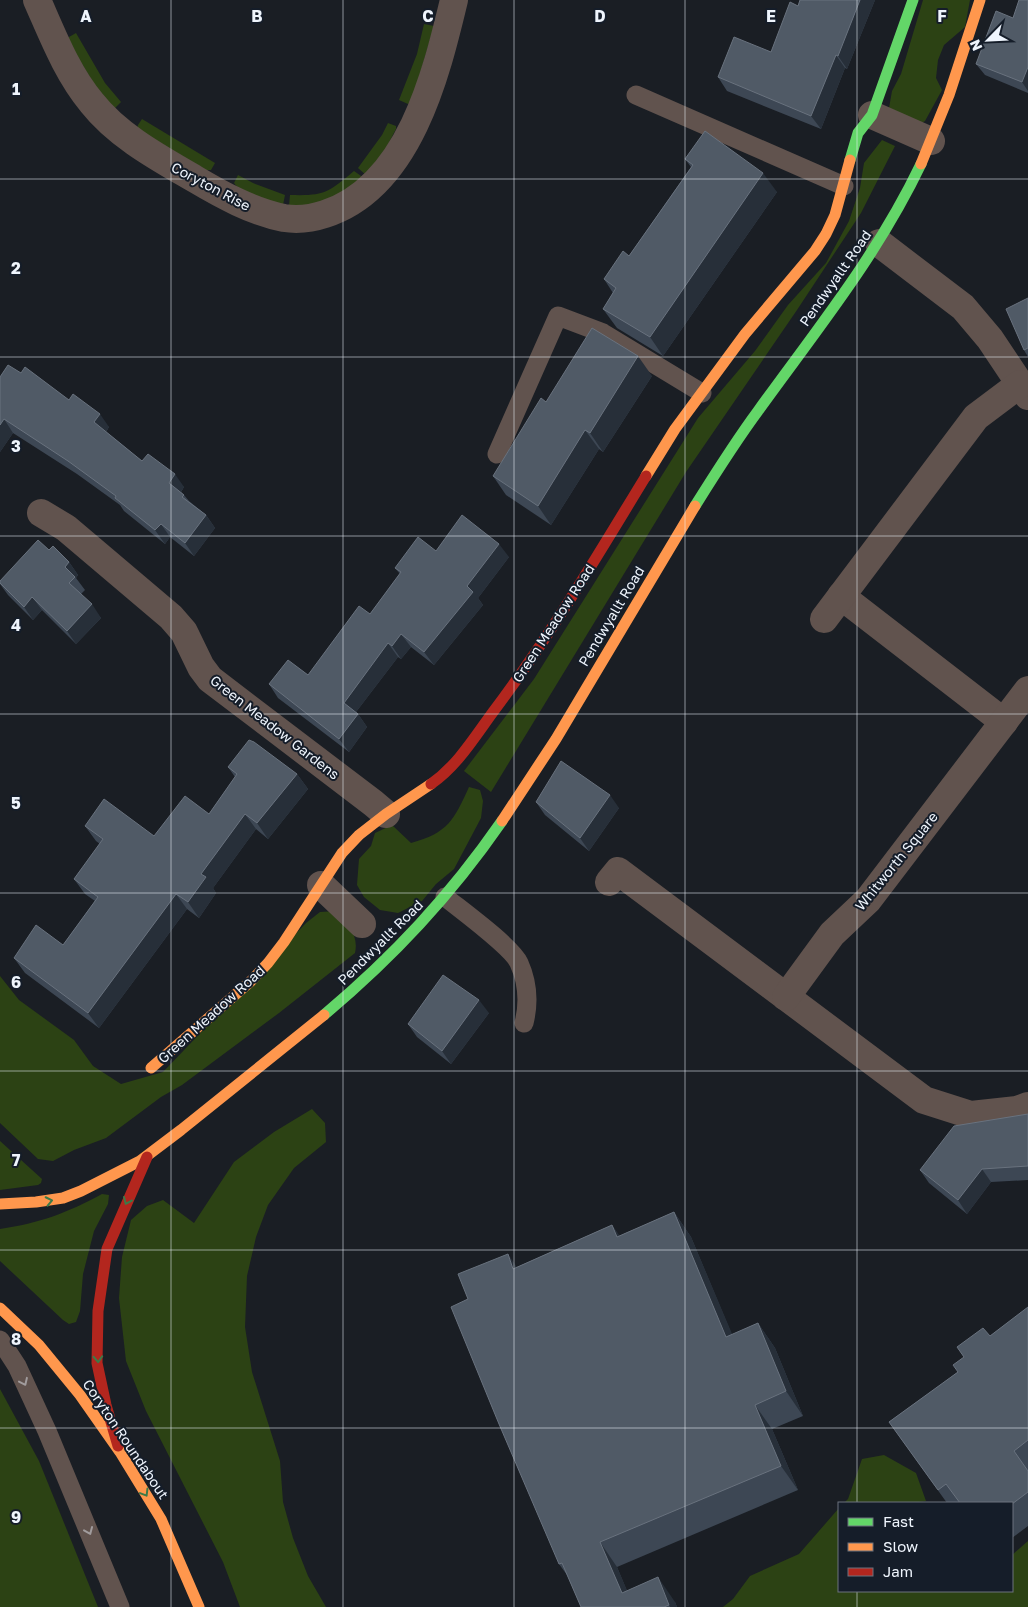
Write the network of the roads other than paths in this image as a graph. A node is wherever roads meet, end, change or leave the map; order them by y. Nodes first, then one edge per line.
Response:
1 (37, 0) edge
2 (454, 0) edge
3 (913, 0) edge
4 (980, 0) edge
5 (636, 95) dead end
6 (872, 115) junction
7 (931, 141) junction
8 (844, 186) junction
9 (879, 244) junction
10 (1024, 390) edge
11 (702, 393) junction
12 (497, 454) dead end
13 (41, 513) dead end
14 (841, 596) junction
15 (824, 619) dead end
16 (1028, 690) edge
17 (1004, 722) junction
18 (386, 814) junction
19 (609, 882) dead end
20 (321, 886) junction
21 (445, 898) junction
22 (362, 924) dead end
23 (786, 997) junction
24 (524, 1023) dead end
25 (152, 1068) dead end
26 (1028, 1106) edge
27 (147, 1157) junction
28 (0, 1204) edge
29 (0, 1308) edge
30 (0, 1340) edge
31 (120, 1452) junction
32 (120, 1607) edge
33 (199, 1607) edge

1 - 2 street, Coryton Rise
3 - 6 main road, Green Meadow Road
4 - 7 main road, Pendwyallt Road
5 - 8 lane
6 - 7 street
6 - 8 main road, Green Meadow Road
7 - 9 main road, Pendwyallt Road
8 - 11 main road, Green Meadow Road
9 - 10 street
9 - 21 main road, Pendwyallt Road
10 - 14 street
11 - 12 lane
11 - 18 main road, Green Meadow Road
13 - 18 street, Green Meadow Gardens
14 - 15 street
14 - 17 street
16 - 17 street, Whitworth Square
17 - 23 street, Whitworth Square
18 - 20 main road, Green Meadow Road
19 - 23 street
20 - 22 street
20 - 25 main road, Green Meadow Road
21 - 24 lane
21 - 27 main road, Pendwyallt Road
23 - 26 street
28 -> 27 main road, Pendwyallt Road
27 -> 31 main road, Pendwyallt Road
29 - 31 main road, Coryton Roundabout
30 -> 32 lane
31 -> 33 main road, Coryton Roundabout

